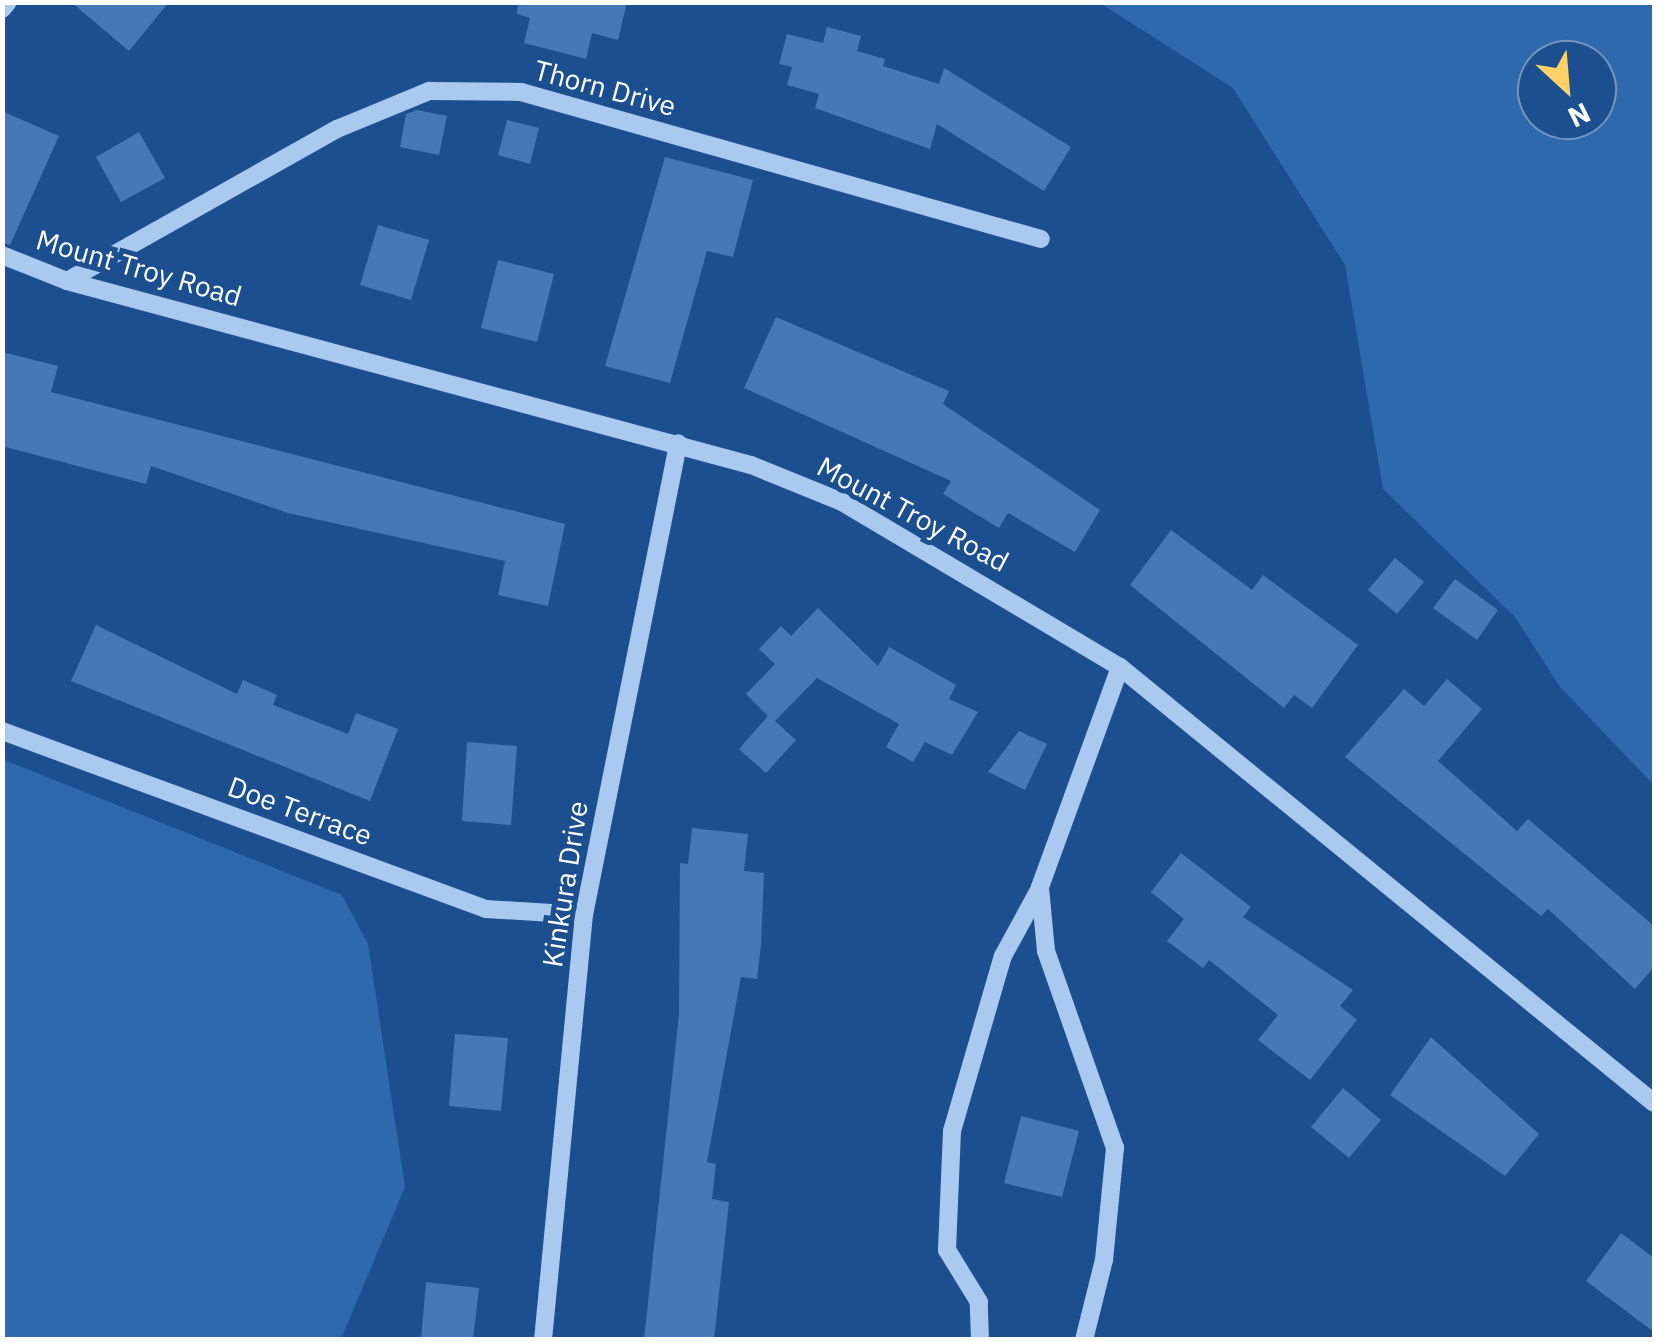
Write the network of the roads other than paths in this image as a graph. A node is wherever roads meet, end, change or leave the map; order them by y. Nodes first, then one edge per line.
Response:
1 (8, 2) edge
2 (2, 9) edge
3 (1041, 240) dead end
4 (2, 255) edge
5 (67, 280) junction
6 (678, 443) junction
7 (1120, 667) junction
8 (2, 731) edge
9 (1040, 887) junction
10 (584, 916) junction
11 (1654, 1103) edge
12 (543, 1340) edge
13 (980, 1340) edge
14 (1084, 1340) edge

1 - 2 street
3 - 5 street, Thorn Drive
4 - 5 street, Mount Troy Road
5 - 6 street, Mount Troy Road
6 - 7 street, Mount Troy Road
6 - 10 street, Kinkura Drive
7 - 9 street
7 - 11 street, Mount Troy Road
8 - 10 street, Doe Terrace
9 - 13 street
9 - 14 street
10 - 12 street, Kinkura Drive

